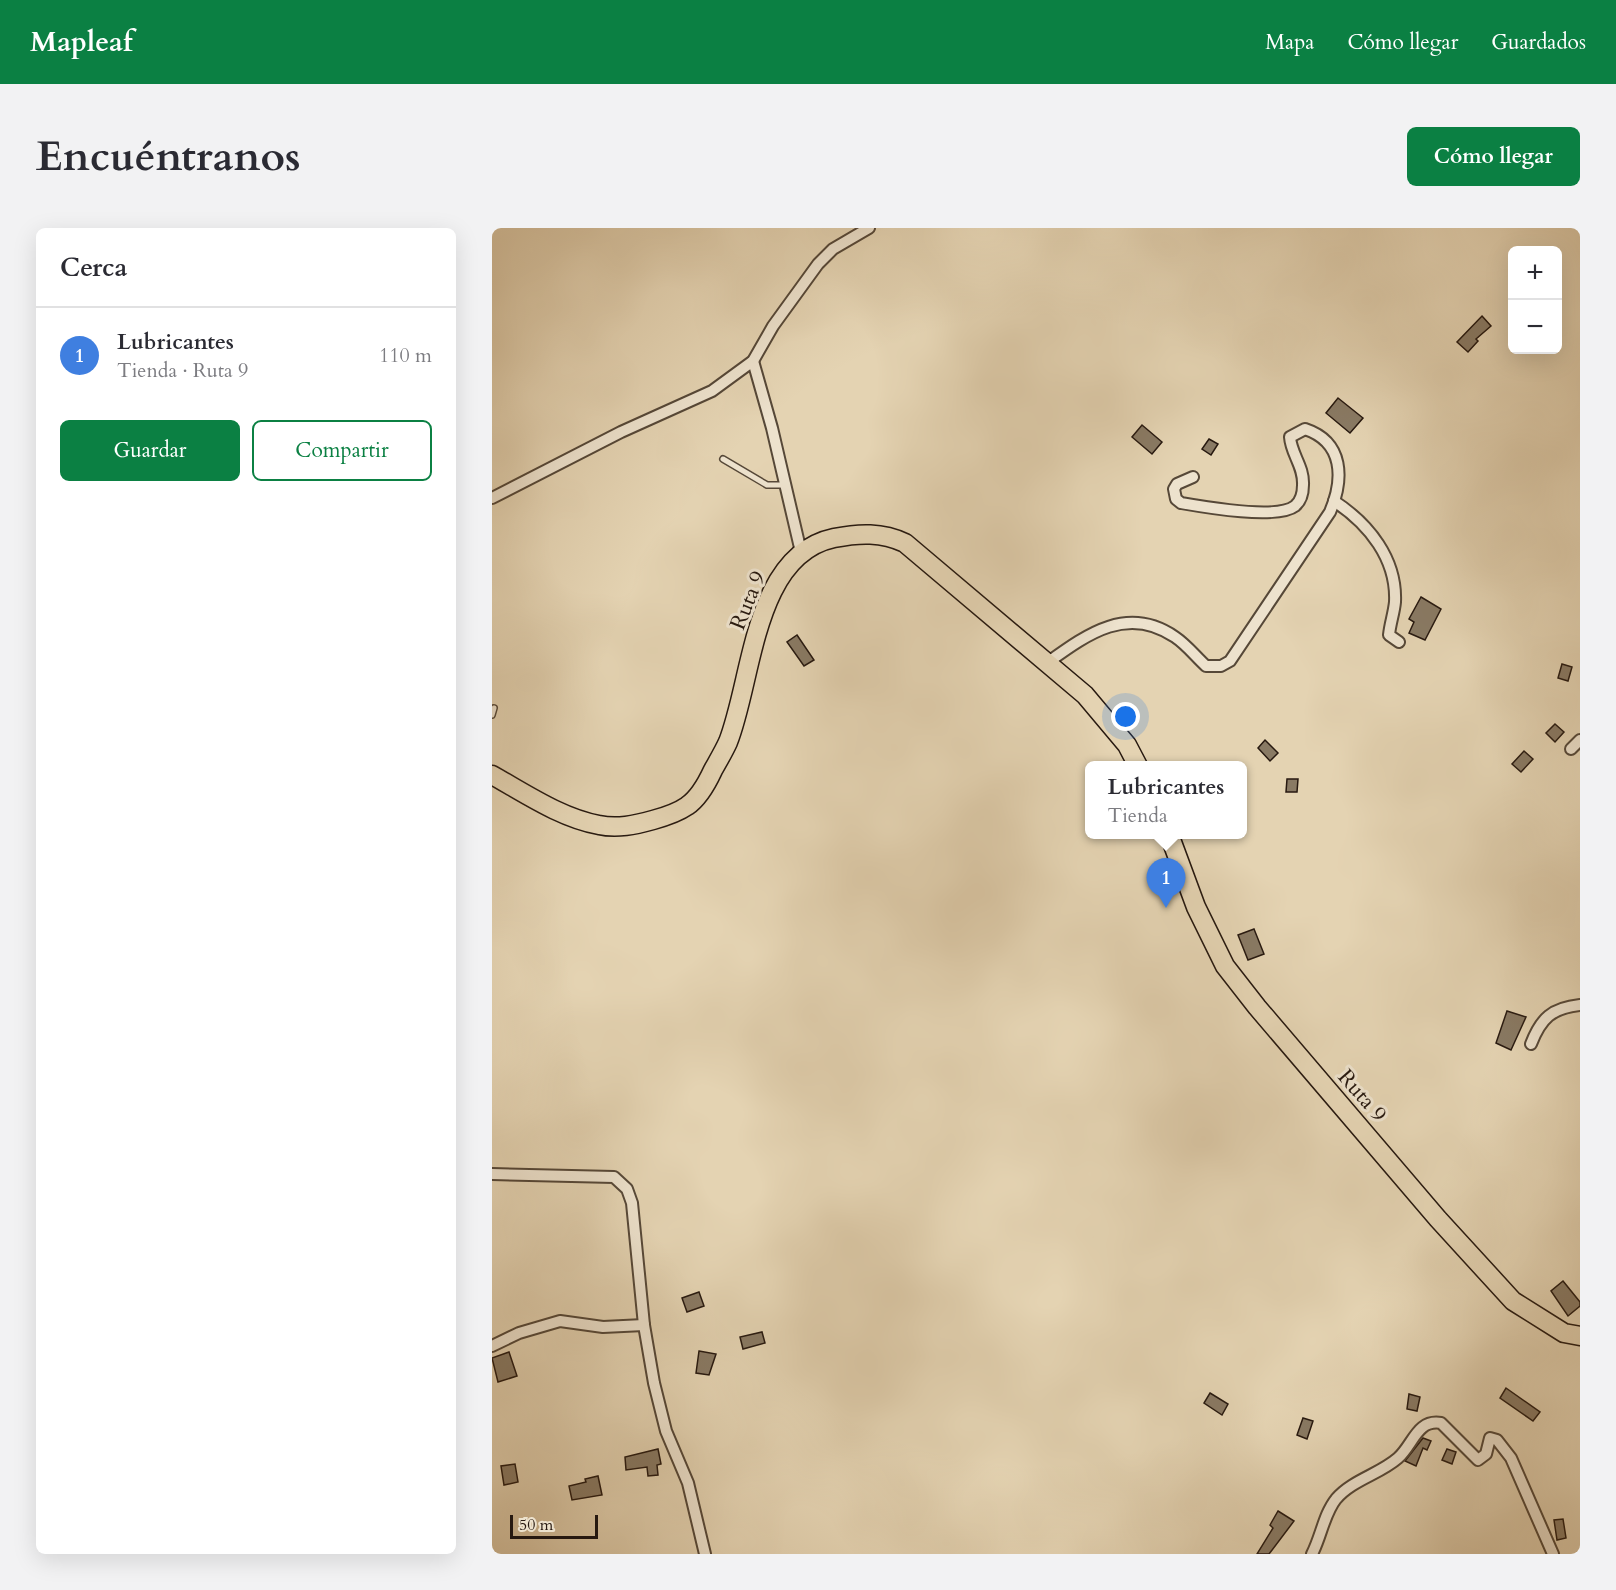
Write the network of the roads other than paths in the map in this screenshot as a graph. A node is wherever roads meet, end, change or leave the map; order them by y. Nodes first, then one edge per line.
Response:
1 (869, 228) edge
2 (753, 361) junction
3 (723, 459) dead end
4 (1193, 477) dead end
5 (785, 485) junction
6 (492, 498) edge
7 (1334, 501) junction
8 (801, 552) junction
9 (1399, 642) dead end
10 (1047, 663) junction
11 (494, 708) dead end
12 (492, 715) edge
13 (1580, 740) edge
14 (1571, 749) dead end
15 (1136, 761) edge
16 (492, 775) edge
17 (1171, 839) edge
18 (1580, 1005) edge
19 (1531, 1044) dead end
20 (492, 1174) edge
21 (644, 1326) junction
22 (1580, 1336) edge
23 (492, 1346) edge
24 (705, 1554) edge
25 (1312, 1554) edge
26 (1553, 1554) edge

1 - 2 street
2 - 5 street
2 - 6 street
3 - 5 lane
4 - 7 street
5 - 8 street
7 - 9 street
7 - 10 street
8 - 10 main road, Ruta 9
8 - 16 main road, Ruta 9
10 - 15 main road, Ruta 9
11 - 12 lane
13 - 14 street
17 - 22 main road, Ruta 9
18 - 19 street
20 - 21 street
21 - 23 street
21 - 24 street
25 - 26 street

